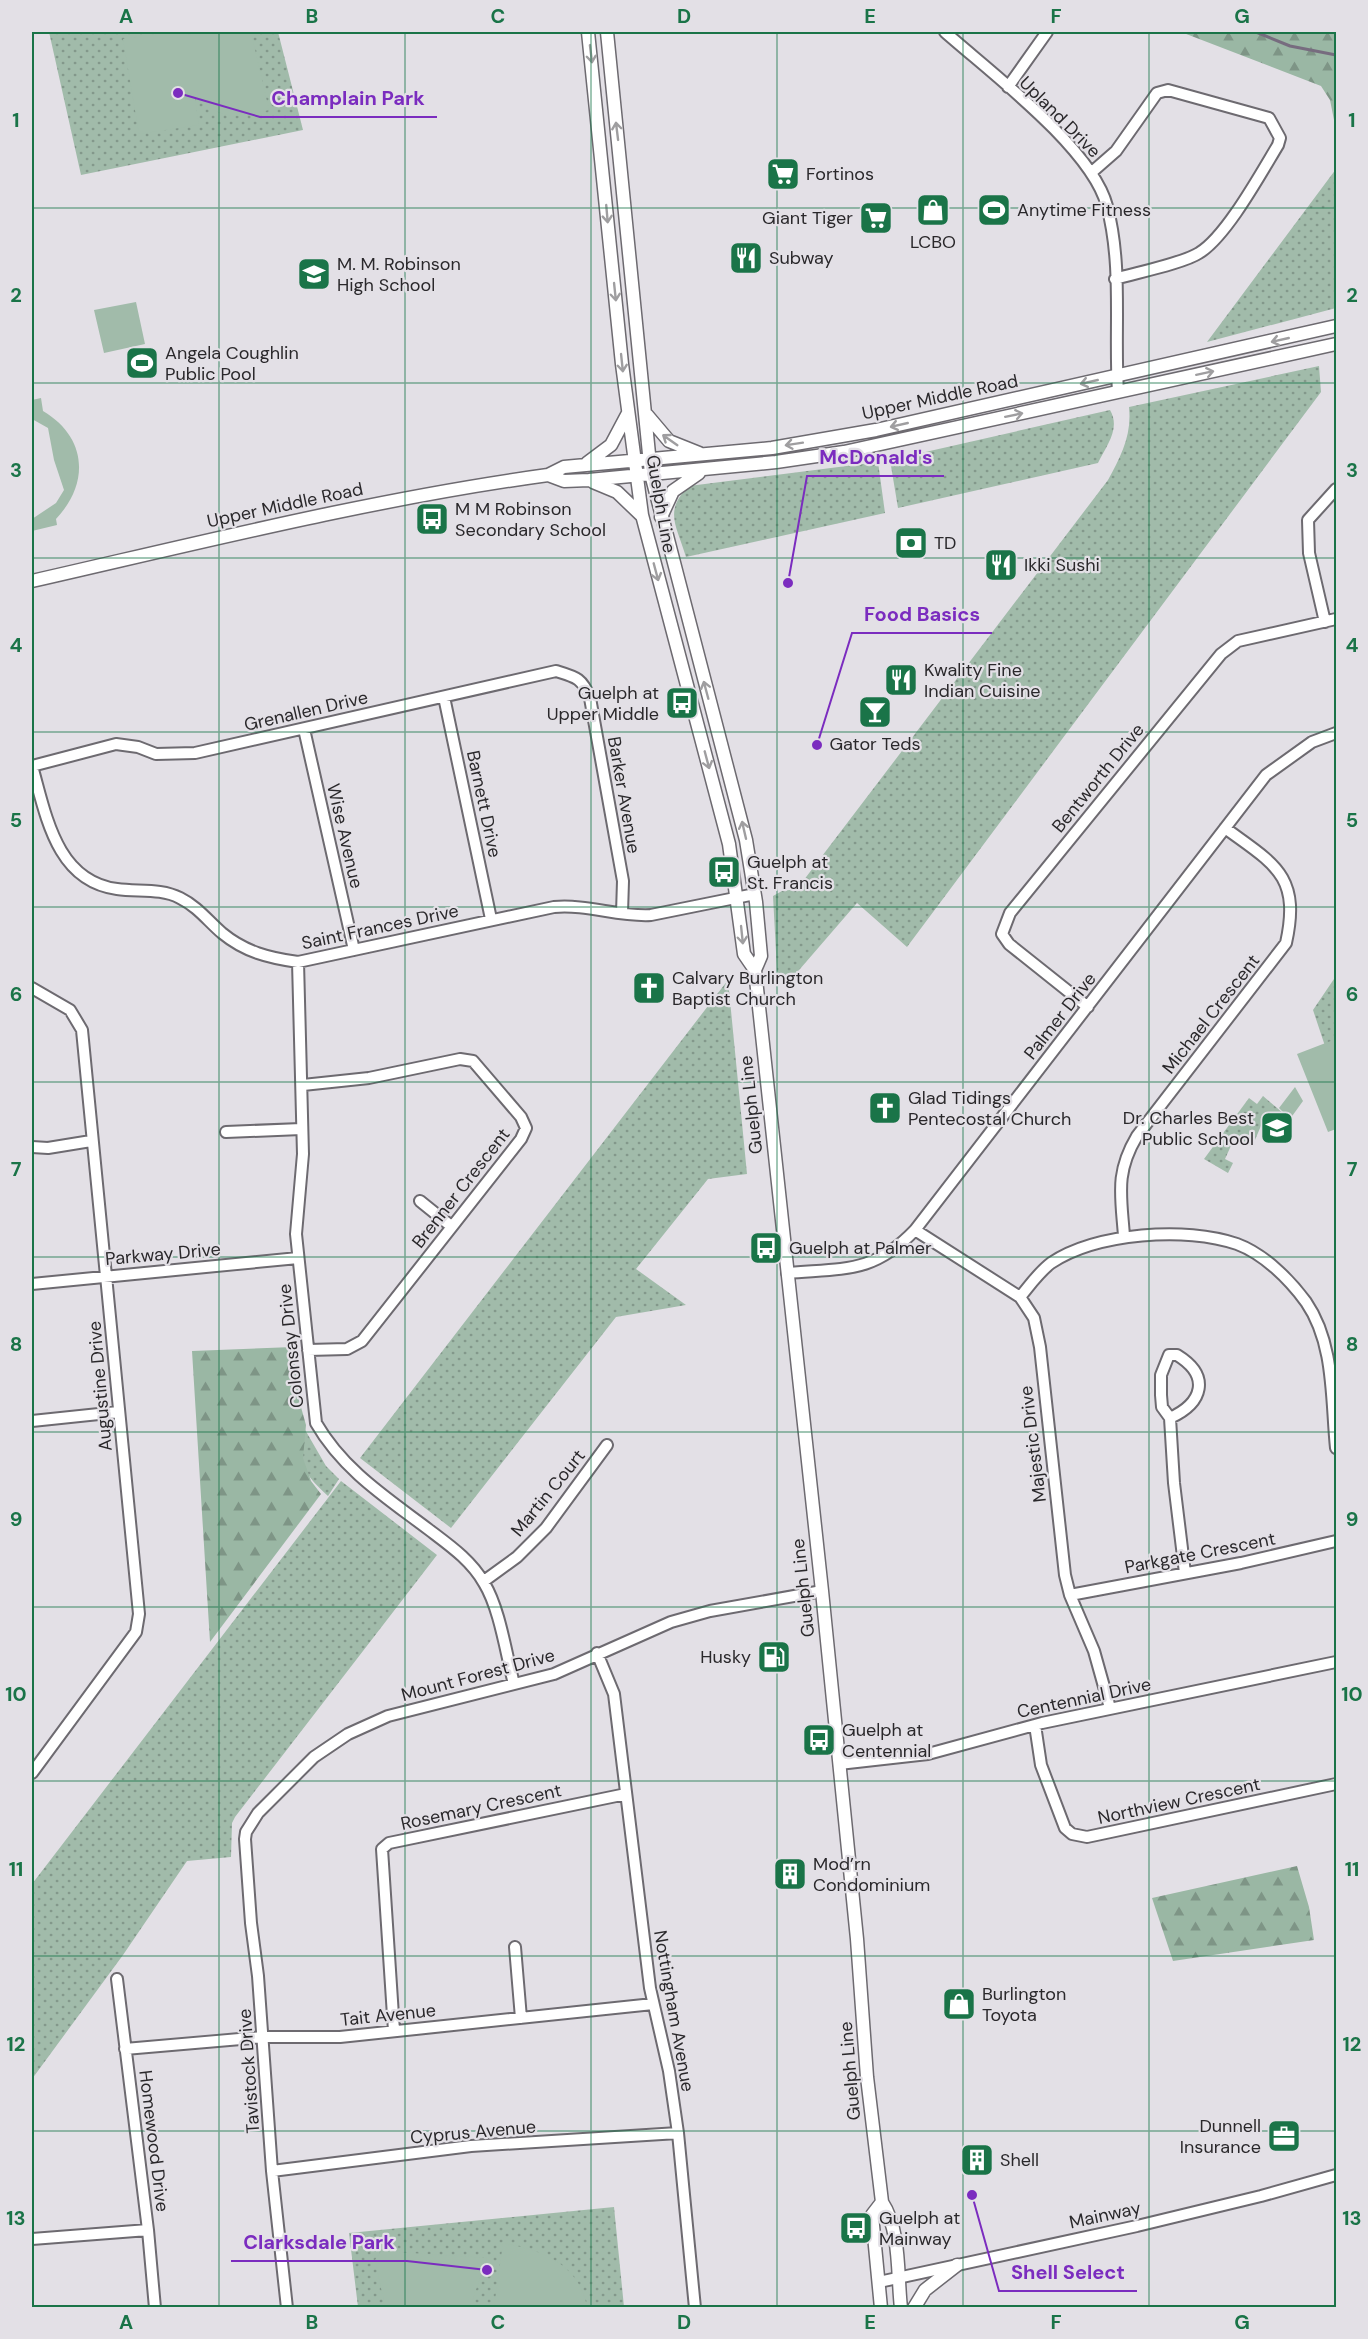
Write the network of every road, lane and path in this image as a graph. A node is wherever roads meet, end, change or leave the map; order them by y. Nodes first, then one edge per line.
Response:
1 (588, 32) edge
2 (607, 32) edge
3 (945, 32) edge
4 (1047, 32) edge
5 (611, 74) junction
6 (593, 76) junction
7 (1008, 87) junction
8 (1092, 172) junction
9 (1115, 279) junction
10 (1336, 327) edge
11 (1336, 344) edge
12 (1117, 376) junction
13 (1118, 393) junction
14 (629, 412) junction
15 (646, 413) junction
16 (703, 455) junction
17 (649, 460) junction
18 (634, 461) junction
19 (583, 465) junction
20 (706, 469) junction
21 (651, 474) junction
22 (548, 475) junction
23 (636, 476) junction
24 (589, 480) junction
25 (1336, 489) edge
26 (642, 515) junction
27 (661, 518) junction
28 (32, 581) edge
29 (1336, 619) edge
30 (1325, 622) junction
31 (585, 683) joint
32 (444, 697) junction
33 (691, 700) junction
34 (715, 721) junction
35 (304, 729) junction
36 (1336, 733) edge
37 (32, 766) edge
38 (1225, 828) junction
39 (755, 894) junction
40 (737, 896) junction
41 (622, 913) junction
42 (491, 919) junction
43 (354, 950) junction
44 (298, 962) junction
45 (754, 970) junction
46 (32, 987) edge
47 (1088, 1007) junction
48 (303, 1085) junction
49 (301, 1128) junction
50 (226, 1132) dead end
51 (91, 1140) junction
52 (32, 1147) edge
53 (420, 1201) dead end
54 (451, 1226) junction
55 (915, 1230) junction
56 (1124, 1236) junction
57 (298, 1258) junction
58 (787, 1273) junction
59 (106, 1276) junction
60 (32, 1284) edge
61 (1020, 1297) junction
62 (308, 1350) junction
63 (118, 1412) junction
64 (1170, 1418) junction
65 (32, 1421) edge
66 (607, 1445) dead end
67 (1336, 1448) edge
68 (1336, 1541) edge
69 (1185, 1573) junction
70 (484, 1581) junction
71 (822, 1591) junction
72 (1070, 1595) junction
73 (597, 1653) junction
74 (1336, 1662) edge
75 (514, 1684) junction
76 (1110, 1708) junction
77 (1035, 1725) junction
78 (839, 1764) junction
79 (32, 1773) edge
80 (1336, 1784) edge
81 (626, 1794) junction
82 (246, 1832) joint
83 (515, 1947) dead end
84 (117, 1979) dead end
85 (653, 2004) junction
86 (521, 2018) junction
87 (394, 2031) junction
88 (263, 2037) junction
89 (125, 2049) junction
90 (678, 2133) junction
91 (272, 2171) junction
92 (1336, 2175) edge
93 (882, 2202) junction
94 (148, 2230) junction
95 (32, 2239) edge
96 (957, 2265) junction
97 (897, 2279) junction
98 (879, 2282) junction
99 (155, 2307) edge
100 (288, 2307) edge
101 (695, 2307) edge
102 (881, 2307) edge
103 (901, 2307) edge
104 (914, 2307) edge

1 -> 6 main road, Guelph Line
2 - 5 main road, Guelph Line
3 - 7 street, Upland Drive
4 - 7 street
5 - 6 main road
15 -> 5 main road, Guelph Line
6 -> 14 main road, Guelph Line
7 - 8 street, Upland Drive
8 - 9 street, Upland Drive
8 - 9 street
9 - 12 street, Upland Drive
10 -> 12 main road, Upper Middle Road
13 -> 11 main road, Upper Middle Road
12 - 13 street, Upland Drive
12 -> 16 main road, Upper Middle Road
20 -> 13 main road, Upper Middle Road
14 - 18 main road, Guelph Line
14 - 19 main road
16 -> 15 main road
15 - 17 main road, Guelph Line
16 - 17 main road, Upper Middle Road
17 - 18 main road, Upper Middle Road
17 - 21 main road, Guelph Line
18 - 19 main road, Upper Middle Road
18 - 23 main road, Guelph Line
19 - 22 main road, Upper Middle Road
20 - 21 main road, Upper Middle Road
20 - 27 main road
21 - 23 main road, Upper Middle Road
21 - 27 main road, Guelph Line
22 - 24 main road, Upper Middle Road
22 - 28 main road, Upper Middle Road
23 - 24 main road, Upper Middle Road
23 - 26 main road, Guelph Line
24 - 26 main road
25 - 30 street
26 -> 33 main road, Guelph Line
34 -> 27 main road, Guelph Line
29 - 30 street, Bentworth Drive
30 - 47 street, Bentworth Drive
31 - 32 street, Grenallen Drive
31 - 41 street, Barker Avenue
32 - 35 street, Grenallen Drive
32 - 42 street, Barnett Drive
33 - 34 main road
33 -> 40 main road, Guelph Line
39 -> 34 main road, Guelph Line
35 - 37 street, Grenallen Drive
35 - 43 street, Wise Avenue
36 - 38 street, Palmer Drive
37 - 44 street, Saint Frances Drive
38 - 47 street, Palmer Drive
38 - 56 street, Michael Crescent
39 - 40 street, Saint Frances Drive
39 - 45 main road, Guelph Line
40 - 41 street, Saint Frances Drive
40 -> 45 main road, Guelph Line
41 - 42 street, Saint Frances Drive
42 - 43 street, Saint Frances Drive
43 - 44 street, Saint Frances Drive
44 - 48 street, Colonsay Drive
45 - 58 main road, Guelph Line
46 - 51 street, Augustine Drive
47 - 55 street, Palmer Drive
48 - 49 street, Colonsay Drive
48 - 54 street, Brenner Crescent
49 - 50 street
49 - 57 street, Colonsay Drive
51 - 52 street
51 - 59 street, Augustine Drive
53 - 54 street
54 - 62 street, Brenner Crescent
55 - 58 street, Palmer Drive
55 - 61 street, Majestic Drive
56 - 61 street
56 - 67 street
57 - 59 street, Parkway Drive
57 - 62 street, Colonsay Drive
58 - 71 main road, Guelph Line
59 - 60 street, Parkway Drive
59 - 63 street, Augustine Drive
61 - 72 street, Majestic Drive
62 - 70 street, Colonsay Drive
63 - 65 street
63 - 79 street, Augustine Drive
64 - 64 street
64 - 69 street
66 - 70 street, Martin Court
68 - 69 street, Parkgate Crescent
69 - 72 street, Parkgate Crescent
70 - 75 street, Colonsay Drive
71 - 73 street, Mount Forest Drive
71 - 78 main road, Guelph Line
72 - 76 street, Majestic Drive
73 - 75 street, Mount Forest Drive
73 - 81 street, Nottingham Avenue
74 - 76 street, Centennial Drive
75 - 82 street, Mount Forest Drive
76 - 77 street, Centennial Drive
77 - 78 street, Centennial Drive
77 - 80 street, Northview Crescent
78 - 93 main road, Guelph Line
81 - 85 street, Nottingham Avenue
81 - 87 street, Rosemary Crescent
82 - 88 street, Tavistock Drive
83 - 86 street
84 - 89 street, Homewood Drive
85 - 86 street, Tait Avenue
85 - 90 street, Nottingham Avenue
86 - 87 street, Tait Avenue
87 - 88 street, Tait Avenue
88 - 89 street, Tait Avenue
88 - 91 street, Tavistock Drive
89 - 94 street, Homewood Drive
90 - 91 street, Cyprus Avenue
90 - 101 street, Nottingham Avenue
91 - 100 street, Tavistock Drive
92 - 96 street, Mainway
93 - 97 main road, Guelph Line
93 - 98 main road, Guelph Line
94 - 95 street
94 - 99 street, Homewood Drive
96 - 97 street, Mainway
96 - 104 main road
97 - 98 street, Mainway
97 - 103 main road, Guelph Line
98 - 102 main road, Guelph Line

